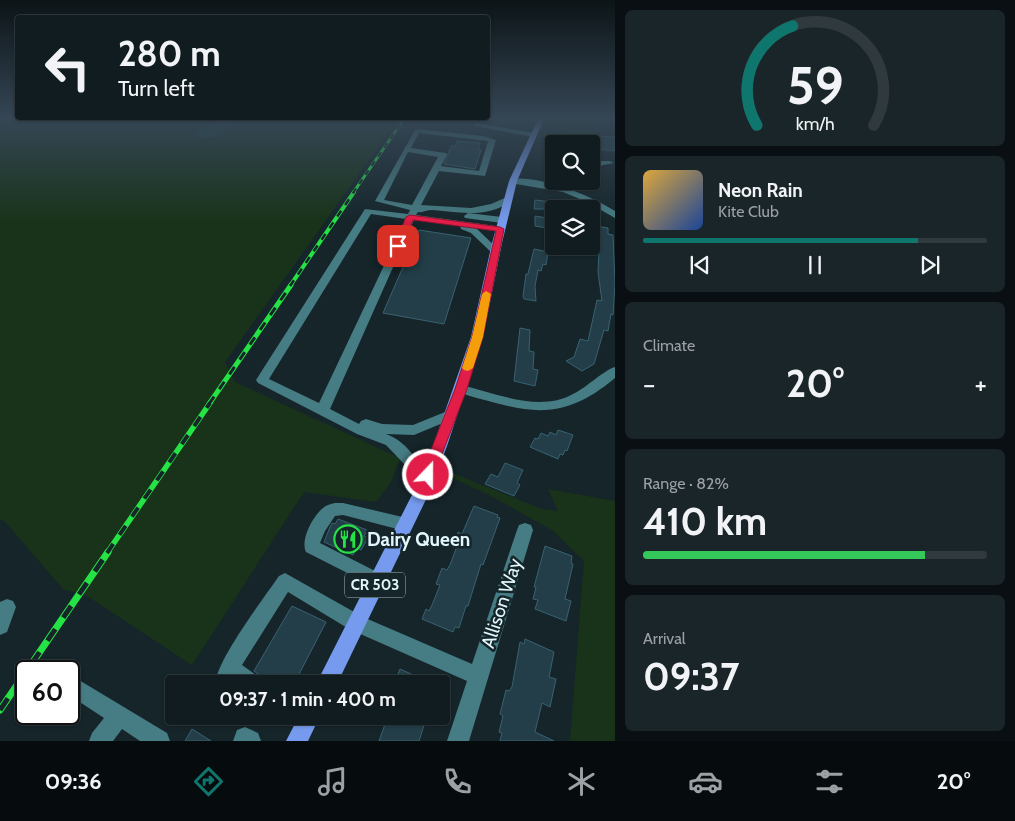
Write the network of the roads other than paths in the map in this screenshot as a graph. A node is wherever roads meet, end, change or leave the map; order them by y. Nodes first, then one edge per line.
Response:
1 (404, 154) edge
2 (432, 154) edge
3 (488, 154) edge
4 (526, 154) edge
5 (600, 163) edge
6 (610, 163) dead end
7 (436, 168) junction
8 (513, 181) junction
9 (379, 200) junction
10 (507, 200) junction
11 (398, 204) junction
12 (415, 208) junction
13 (368, 211) junction
14 (391, 214) junction
15 (615, 215) edge
16 (410, 217) junction
17 (501, 225) junction
18 (495, 251) junction
19 (615, 371) edge
20 (461, 389) junction
21 (322, 411) junction
22 (450, 415) junction
23 (424, 487) junction
24 (405, 524) junction
25 (525, 530) dead end
26 (377, 580) junction
27 (7, 608) dead end
28 (356, 624) junction
29 (0, 626) edge
30 (228, 675) edge
31 (330, 675) edge
32 (478, 676) junction
33 (80, 691) edge
34 (119, 716) junction
35 (100, 741) edge
36 (159, 741) edge
37 (244, 741) edge
38 (250, 741) edge
39 (458, 741) edge

1 - 9 street
2 - 7 street
3 - 7 street
4 - 8 main road, CR 503
5 - 6 street
7 - 12 street
8 - 10 main road, CR 503
8 - 15 street
9 - 11 street
9 - 13 street
10 - 12 street
10 - 17 main road, CR 503
11 - 12 street
11 - 14 street
12 - 16 street
12 - 17 street
13 - 14 street
13 - 21 street
14 - 16 street
16 - 17 street
16 - 18 street
16 - 21 street
17 - 18 main road, CR 503
18 - 20 main road, CR 503
19 - 20 street
20 - 22 main road, CR 503
21 - 22 street
21 - 23 street
22 - 23 main road, CR 503
23 - 24 main road, CR 503
24 - 26 main road, CR 503
24 - 26 street
25 - 32 street, Allison Way
26 - 28 main road, CR 503
27 - 29 street
28 - 30 street
28 - 31 main road, CR 503
28 - 32 street
32 - 39 street, Allison Way
33 - 34 street
34 - 35 street
34 - 36 street
37 - 38 street

